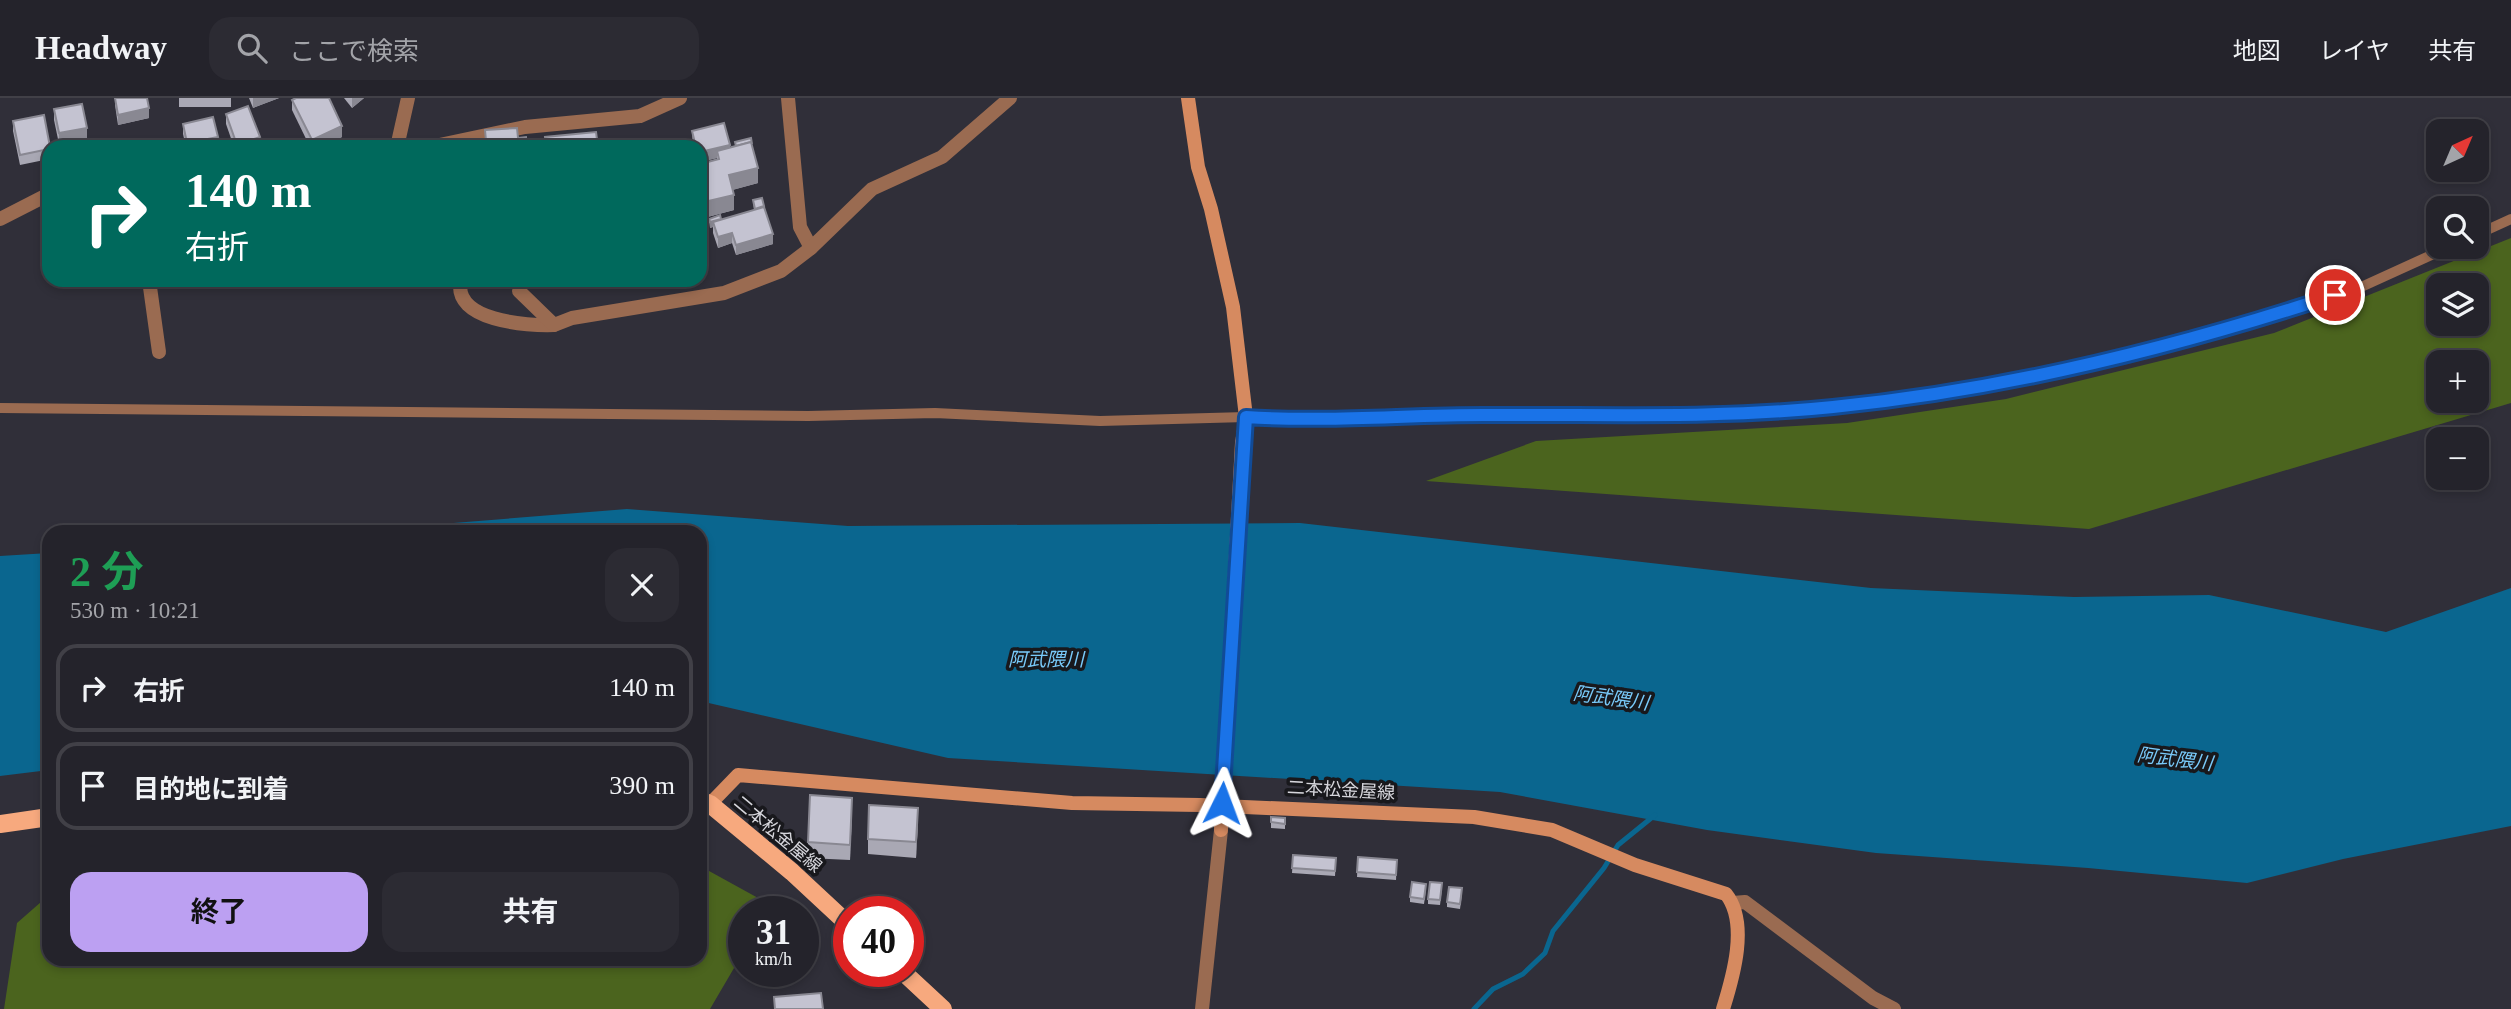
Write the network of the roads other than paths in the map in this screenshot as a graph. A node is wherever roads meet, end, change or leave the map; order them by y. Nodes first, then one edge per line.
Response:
1 (408, 98) edge
2 (680, 98) edge
3 (788, 98) edge
4 (1010, 98) edge
5 (1188, 98) edge
6 (399, 140) edge
7 (463, 140) edge
8 (42, 198) edge
9 (0, 219) edge
10 (2511, 219) edge
11 (2489, 229) edge
12 (811, 248) junction
13 (2426, 257) edge
14 (150, 287) edge
15 (461, 287) edge
16 (519, 291) dead end
17 (554, 325) junction
18 (159, 352) dead end
19 (0, 408) edge
20 (1246, 417) junction
21 (707, 800) edge
22 (707, 804) edge
23 (42, 818) edge
24 (0, 824) edge
25 (1733, 903) junction
26 (833, 910) edge
27 (919, 987) edge
28 (943, 1009) edge
29 (1202, 1009) edge
30 (1723, 1009) edge
31 (1894, 1009) edge

1 - 6 street
2 - 7 street
3 - 12 street
4 - 12 street
5 - 20 street
8 - 9 street
10 - 11 lane
12 - 17 street
13 - 20 lane
14 - 18 street
15 - 17 street
16 - 17 street
19 - 20 lane
20 - 29 street, bridge
21 - 25 street, 二本松金屋線
22 - 26 main road, 二本松金屋線
23 - 24 main road
25 - 30 street
25 - 31 street
27 - 28 main road

